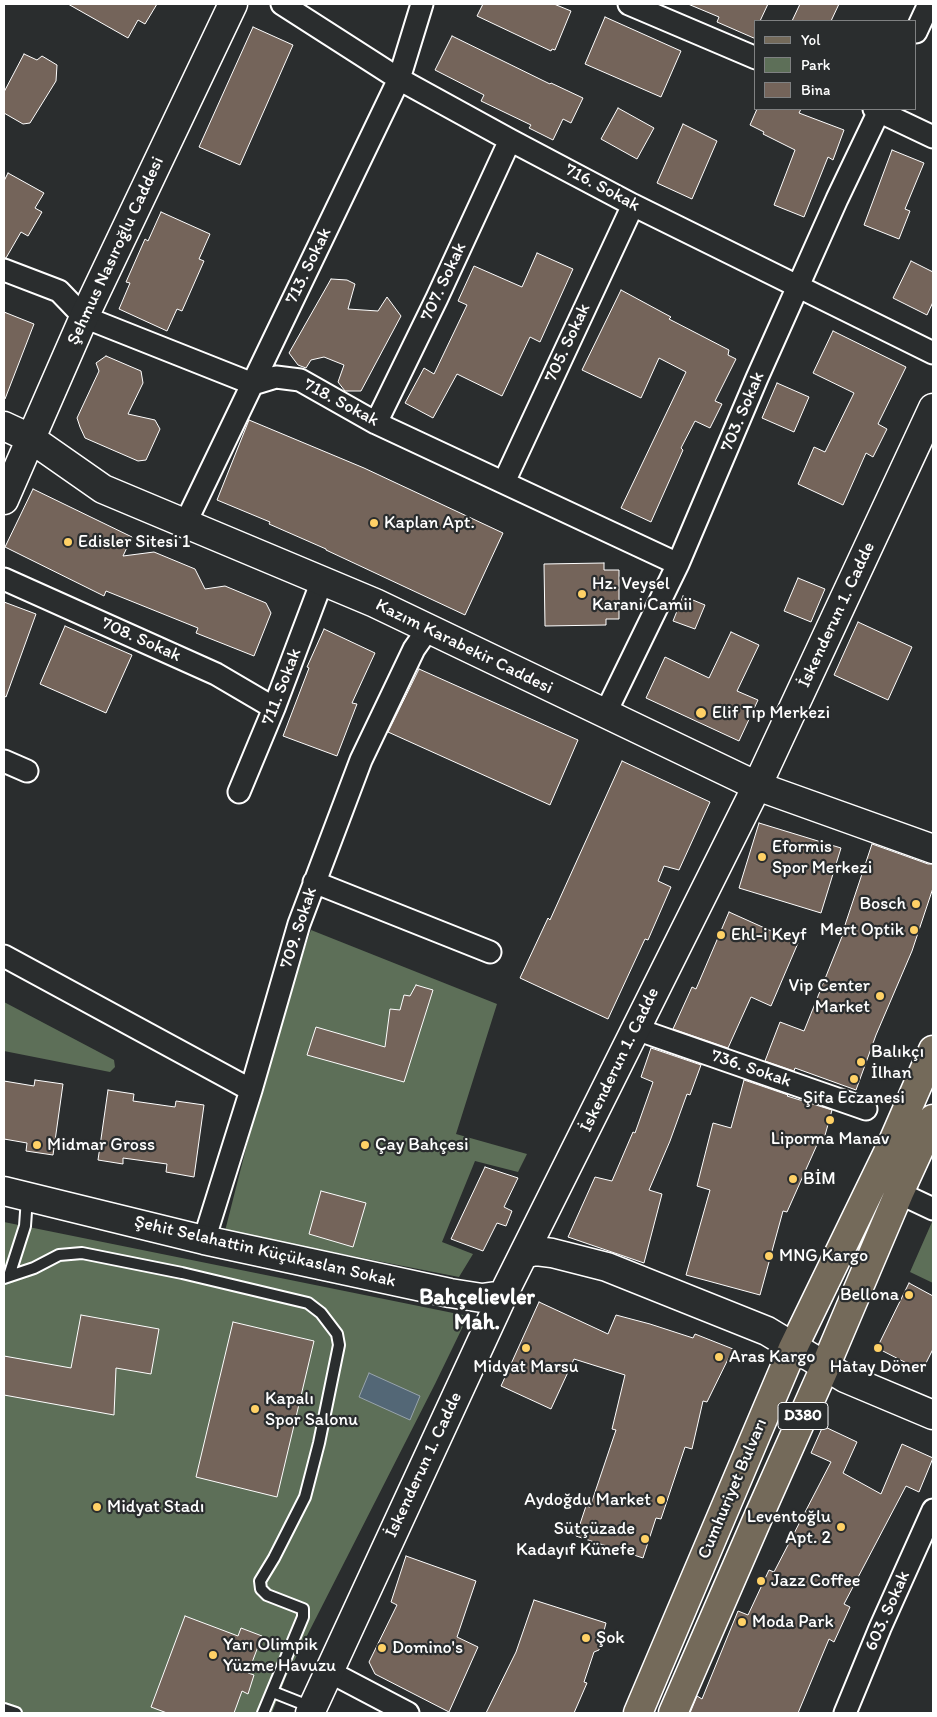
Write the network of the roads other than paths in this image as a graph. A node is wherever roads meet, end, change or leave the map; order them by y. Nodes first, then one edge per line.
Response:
1 (233, 4) edge
2 (282, 4) edge
3 (422, 4) edge
4 (633, 4) edge
5 (929, 4) edge
6 (917, 30) edge
7 (754, 57) edge
8 (400, 79) junction
9 (878, 110) edge
10 (880, 110) edge
11 (933, 137) edge
12 (510, 140) junction
13 (633, 205) junction
14 (4, 270) edge
15 (799, 288) junction
16 (84, 317) junction
17 (933, 353) edge
18 (253, 384) junction
19 (933, 408) edge
20 (376, 422) junction
21 (4, 426) edge
22 (30, 438) junction
23 (504, 482) junction
24 (4, 500) edge
25 (185, 524) junction
26 (678, 564) junction
27 (4, 579) edge
28 (322, 582) junction
29 (428, 630) junction
30 (274, 708) junction
31 (605, 714) junction
32 (4, 761) edge
33 (27, 771) dead end
34 (757, 786) junction
35 (239, 792) dead end
36 (933, 849) edge
37 (314, 882) junction
38 (490, 952) dead end
39 (4, 956) edge
40 (636, 1029) junction
41 (933, 1050) edge
42 (251, 1090) junction
43 (866, 1109) dead end
44 (933, 1119) edge
45 (899, 1193) junction
46 (12, 1195) edge
47 (933, 1209) edge
48 (204, 1240) junction
49 (524, 1254) junction
50 (7, 1277) edge
51 (503, 1295) junction
52 (793, 1348) junction
53 (825, 1367) junction
54 (933, 1415) edge
55 (933, 1510) edge
56 (328, 1671) junction
57 (273, 1692) junction
58 (4, 1709) edge
59 (311, 1710) edge
60 (16, 1713) edge
61 (264, 1713) edge
62 (408, 1713) edge
63 (638, 1713) edge
64 (673, 1713) edge
65 (845, 1713) edge

1 - 16 street, Şehmus Nasıroğlu Caddesi
2 - 8 street, 716. Sokak
3 - 8 street, 713. Sokak
4 - 7 street
5 - 6 street
8 - 12 street, 716. Sokak
8 - 18 street, 713. Sokak
9 - 15 street, 703. Sokak
10 - 11 street
12 - 13 street, 716. Sokak
12 - 20 street, 707. Sokak
13 - 15 street, 716. Sokak
13 - 23 street, 705. Sokak
14 - 16 street
15 - 17 street, 716. Sokak
15 - 26 street, 703. Sokak
16 - 18 street
16 - 22 street, Şehmus Nasıroğlu Caddesi
18 - 20 street, 718. Sokak
18 - 25 street, 713. Sokak
19 - 34 street, İskenderun 1. Cadde
20 - 23 street, 718. Sokak
21 - 22 street, Kazım Karabekir Caddesi
22 - 24 street, Şehmus Nasıroğlu Caddesi
22 - 25 street, Kazım Karabekir Caddesi
23 - 26 street, 718. Sokak
25 - 28 street, Kazım Karabekir Caddesi
26 - 31 street, 703. Sokak
27 - 30 street, 708. Sokak
28 - 29 street, Kazım Karabekir Caddesi
28 - 30 street, 711. Sokak
29 - 31 street, Kazım Karabekir Caddesi
29 - 37 street, 709. Sokak
30 - 35 street, 711. Sokak
31 - 34 street, Kazım Karabekir Caddesi
32 - 33 street
34 - 36 street, Kazım Karabekir Caddesi
34 - 40 street, İskenderun 1. Cadde
37 - 38 street
37 - 42 street, 709. Sokak
39 - 42 street
40 - 43 street, 736. Sokak
40 - 49 street, İskenderun 1. Cadde
41 - 52 main road, Cumhuriyet Bulvarı / D380
42 - 48 street, 709. Sokak
44 - 45 main road, Cumhuriyet Bulvarı / D380
45 - 47 street
45 - 53 main road, Cumhuriyet Bulvarı / D380
46 - 48 street, Şehit Selahattin Küçükaslan Sokak
46 - 50 lane
48 - 51 street, Şehit Selahattin Küçükaslan Sokak
49 - 51 street, İskenderun 1. Cadde
49 - 52 street
50 - 57 lane
51 - 56 street, İskenderun 1. Cadde
52 - 53 street
52 - 63 main road, Cumhuriyet Bulvarı / D380
53 - 54 street
53 - 64 main road, Cumhuriyet Bulvarı / D380
55 - 65 street, 603. Sokak
56 - 59 street, İskenderun 1. Cadde
56 - 62 street
57 - 59 lane
57 - 61 lane
58 - 60 lane

